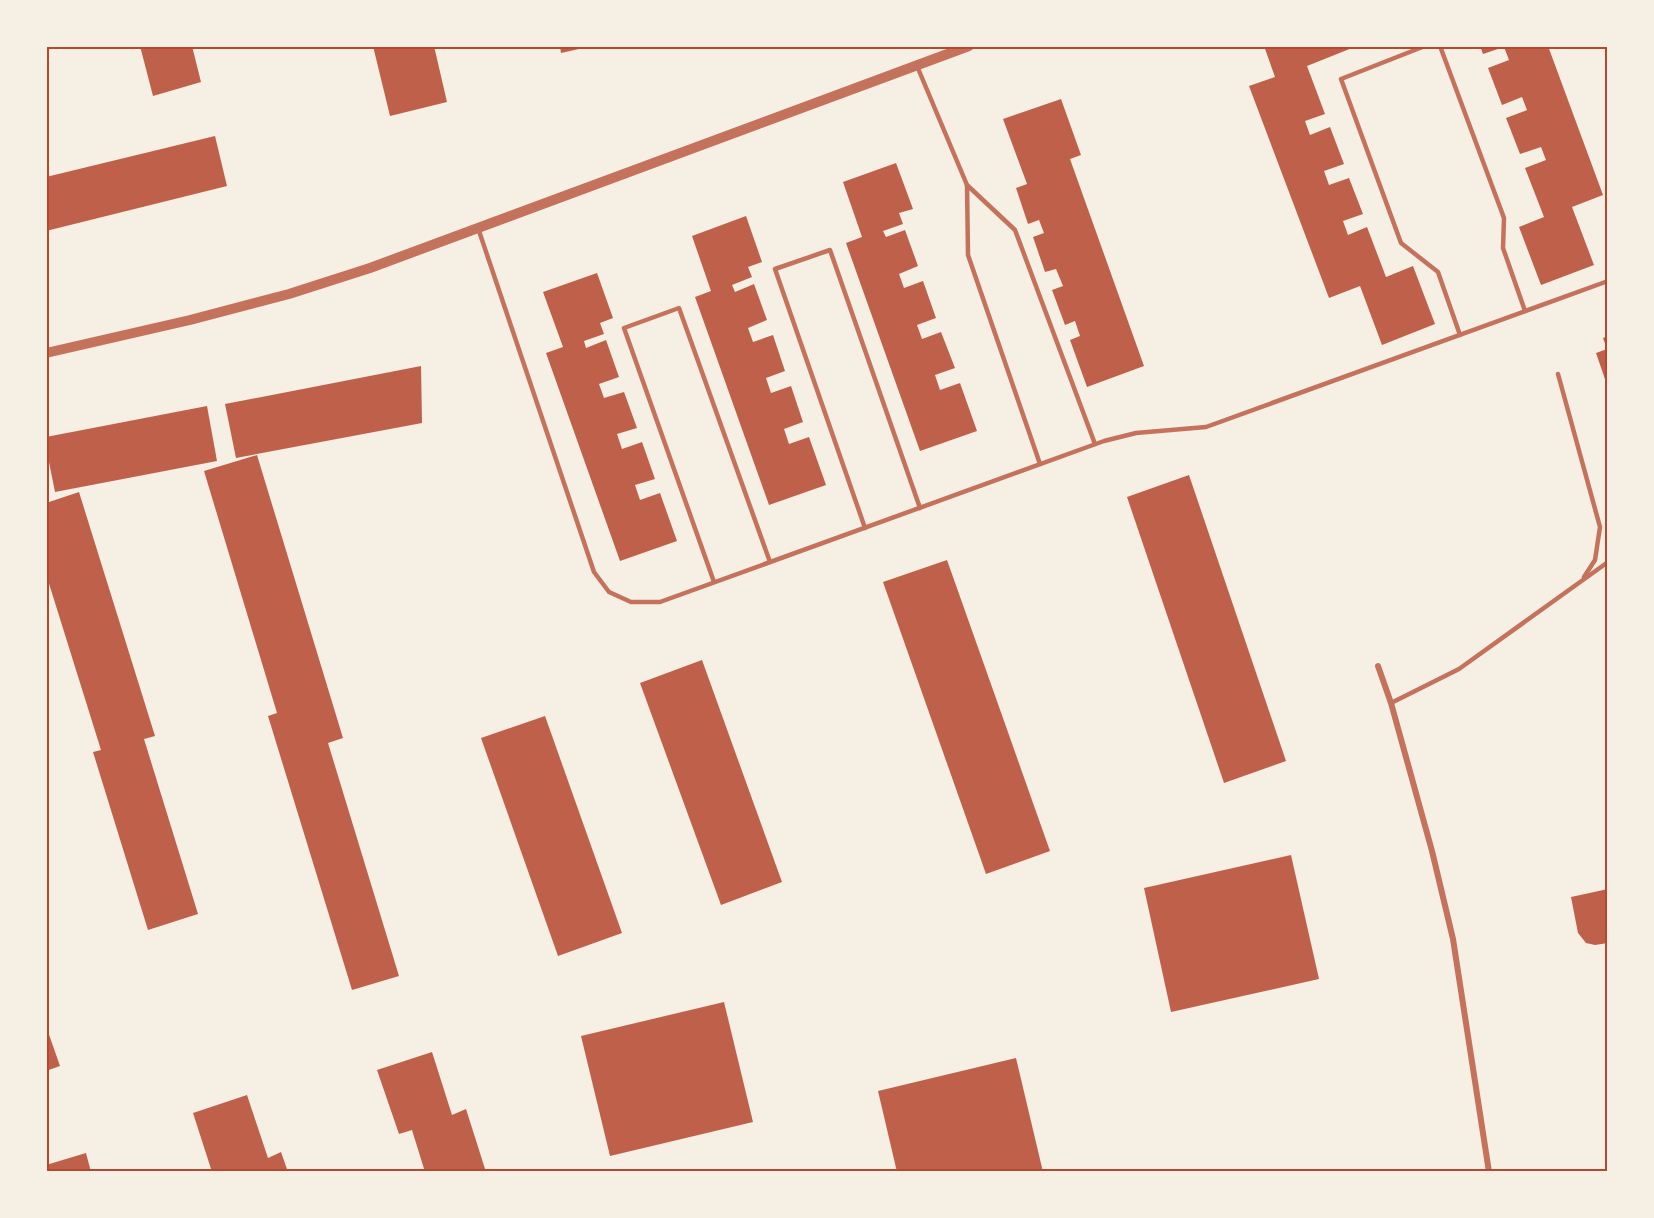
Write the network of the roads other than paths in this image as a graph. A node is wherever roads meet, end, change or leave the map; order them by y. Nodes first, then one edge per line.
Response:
1 (969, 46) edge
2 (1425, 46) edge
3 (1440, 46) edge
4 (917, 66) junction
5 (967, 185) junction
6 (478, 228) junction
7 (1608, 281) edge
8 (1525, 311) junction
9 (1460, 335) junction
10 (46, 353) edge
11 (1558, 374) dead end
12 (1095, 444) junction
13 (1040, 464) junction
14 (920, 508) junction
15 (865, 528) junction
16 (770, 562) junction
17 (1608, 562) edge
18 (1583, 580) junction
19 (714, 582) junction
20 (1378, 666) dead end
21 (1391, 703) junction
22 (1489, 1172) edge

1 - 4 street
2 - 9 lane
3 - 8 lane
4 - 5 lane
4 - 6 street
5 - 12 lane
5 - 13 lane
6 - 10 street
6 - 19 lane
7 - 8 lane
8 - 9 lane
9 - 12 lane
11 - 18 lane
12 - 13 lane
13 - 14 lane
14 - 15 lane
14 - 15 lane
15 - 16 lane
16 - 19 lane
16 - 19 lane
17 - 18 lane
18 - 21 lane
20 - 21 street
21 - 22 street

